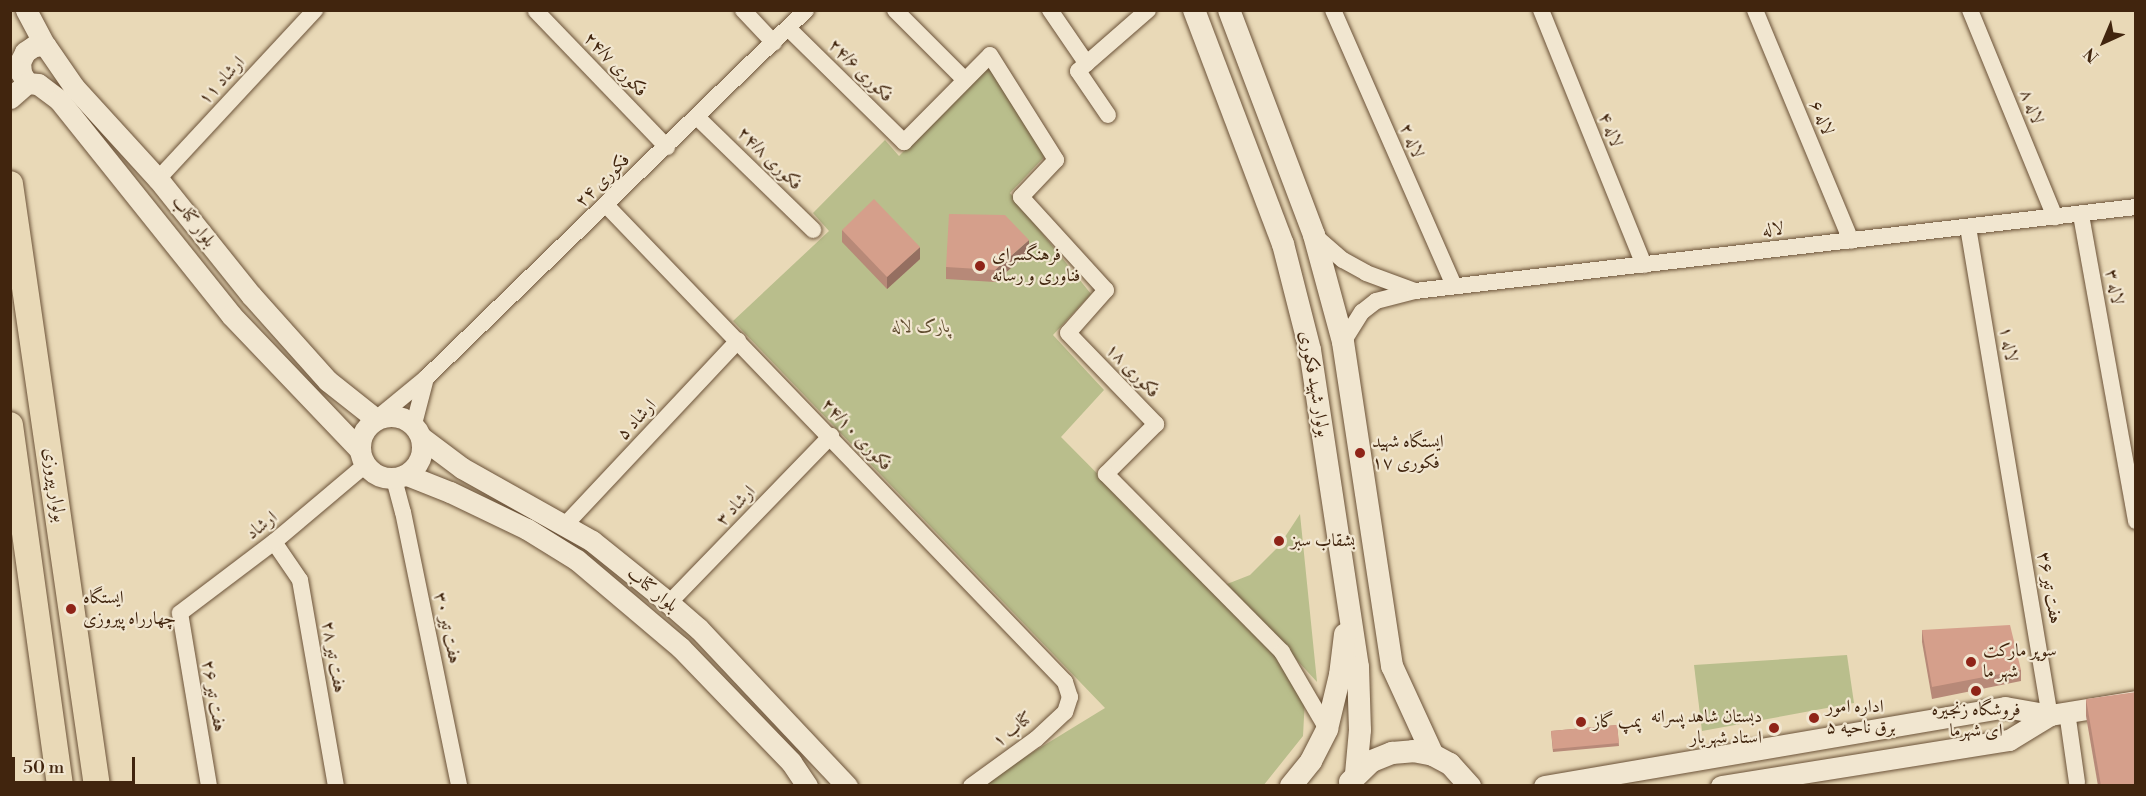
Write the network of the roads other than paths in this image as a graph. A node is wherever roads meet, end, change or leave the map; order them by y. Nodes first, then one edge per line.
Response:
1 (26, 10) edge
2 (315, 10) edge
3 (536, 10) edge
4 (743, 10) edge
5 (806, 10) edge
6 (895, 10) edge
7 (1050, 10) edge
8 (1148, 10) edge
9 (1194, 10) edge
10 (1228, 10) edge
11 (1333, 10) edge
12 (1541, 10) edge
13 (1755, 10) edge
14 (1970, 10) edge
15 (788, 28) junction
16 (774, 43) junction
17 (45, 45) junction
18 (1083, 68) junction
19 (965, 80) junction
20 (27, 82) junction
21 (10, 98) edge
22 (1108, 116) dead end
23 (697, 117) junction
24 (667, 147) junction
25 (158, 179) junction
26 (10, 184) edge
27 (606, 205) junction
28 (2136, 207) edge
29 (2081, 215) junction
30 (2055, 217) junction
31 (1968, 227) junction
32 (813, 230) dead end
33 (1314, 235) junction
34 (1851, 241) junction
35 (17, 263) edge
36 (1644, 265) junction
37 (1454, 286) junction
38 (1415, 291) junction
39 (738, 341) junction
40 (1343, 342) junction
41 (426, 378) junction
42 (376, 419) junction
43 (10, 425) edge
44 (418, 431) junction
45 (831, 436) junction
46 (363, 458) junction
47 (2009, 468) joint
48 (400, 477) junction
49 (2136, 521) edge
50 (565, 525) junction
51 (274, 542) junction
52 (669, 603) junction
53 (1349, 605) junction
54 (180, 613) joint
55 (1392, 666) junction
56 (1358, 667) junction
57 (1070, 697) joint
58 (2136, 701) edge
59 (2058, 714) junction
60 (1327, 729) junction
61 (1777, 744) junction
62 (1433, 755) junction
63 (1780, 775) junction
64 (1352, 780) edge
65 (2078, 782) dead end
66 (60, 786) edge
67 (97, 786) edge
68 (209, 786) edge
69 (336, 786) edge
70 (459, 786) edge
71 (807, 786) edge
72 (847, 786) edge
73 (971, 786) edge
74 (1291, 786) edge
75 (1470, 786) edge
76 (1544, 786) edge
77 (1721, 786) edge

1 - 17 street, بلوار کتاب
2 - 25 street, ارشاد ۱۱
3 - 24 street, فکوری ۲۴/۷
4 - 16 street
5 - 15 street, فکوری ۲۴
6 - 19 street
7 - 18 street
8 - 18 street
9 - 53 main road, بولوار شهید فکوری
10 - 33 main road, بولوار شهید فکوری
11 - 37 street, لاله ۲
12 - 36 street, لاله ۴
13 - 34 street, لاله ۶
14 - 30 street, لاله ۸
15 - 16 street, فکوری ۲۴
15 - 19 street, فکوری ۲۴/۶
16 - 23 street, فکوری ۲۴
17 - 20 street
17 - 25 street, بلوار کتاب
18 - 22 street
19 - 60 street, فکوری ١٨
20 - 21 street
20 - 46 street, بلوار کتاب
23 - 24 street, فکوری ۲۴
23 - 32 street, فکوری ۲۴/۸
24 - 27 street, فکوری ۲۴
25 - 42 street, بلوار کتاب
26 - 35 main road, بولوار پیروزی
27 - 39 street, فکوری ۲۴/۱۰
27 - 41 street, فکوری ۲۴
28 - 29 street, لاله
29 - 30 street, لاله
29 - 49 street, لاله ۳
30 - 31 street, لاله
31 - 34 street, لاله
31 - 47 street, لاله ۱
33 - 38 street, لاله
33 - 40 main road, بولوار شهید فکوری
34 - 36 street, لاله
35 - 67 main road, بولوار پیروزی
36 - 37 street, لاله
37 - 38 street, لاله
38 - 40 street, لاله
39 - 45 street, فکوری ۲۴/۱۰
39 - 50 street, ارشاد ۵
40 - 55 main road, بولوار شهید فکوری
41 - 42 street, فکوری ۲۴
41 - 44 street
42 - 44 street
42 - 46 street
43 - 66 main road, بولوار پیروزی
44 - 48 street
44 - 50 street, بلوار کتاب
45 - 52 street, ارشاد ۳
45 - 57 street, فکوری ۲۴/۱۰
46 - 48 street
46 - 51 street, ارشاد
47 - 59 street, هفت تیر ۳۶
48 - 70 street, هفت تیر ۳۰
48 - 71 street, بلوار کتاب
50 - 52 street, بلوار کتاب
51 - 54 street, ارشاد
51 - 69 street, هفت تیر ۲۸
52 - 72 street, بلوار کتاب
53 - 56 main road, بولوار شهید فکوری
53 - 60 main road
54 - 68 street, هفت تیر ۲۶
55 - 56 main road
55 - 62 main road, بولوار شهید فکوری
56 - 64 main road, بولوار شهید فکوری
57 - 73 street, کتاب ۱
58 - 59 street
59 - 61 street
59 - 63 street
59 - 65 street, هفت تیر ۳۶
60 - 74 main road
61 - 63 street
61 - 76 street
62 - 64 main road
62 - 75 main road
63 - 77 street

